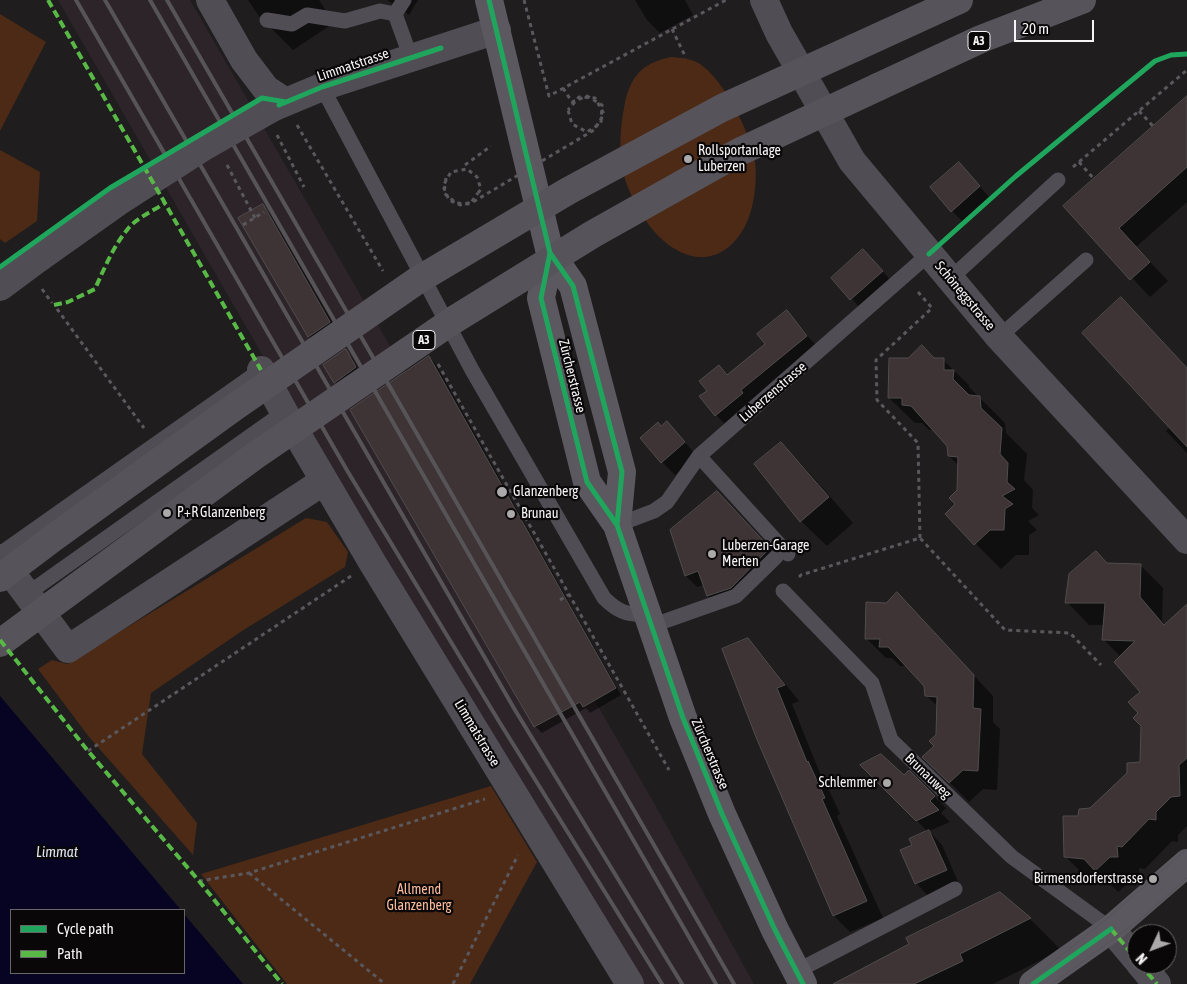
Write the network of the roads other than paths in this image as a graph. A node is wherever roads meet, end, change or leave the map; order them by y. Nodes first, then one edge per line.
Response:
1 (210, 0) edge
2 (404, 0) edge
3 (489, 0) edge
4 (764, 0) edge
5 (959, 0) edge
6 (1082, 0) edge
7 (395, 14) junction
8 (268, 20) dead end
9 (497, 30) junction
10 (411, 58) junction
11 (322, 87) junction
12 (285, 111) junction
13 (1058, 180) road end
14 (550, 253) junction
15 (929, 254) junction
16 (1086, 260) dead end
17 (950, 279) junction
18 (0, 287) edge
19 (999, 337) junction
20 (261, 370) joint
21 (284, 412) junction
22 (699, 456) junction
23 (324, 481) junction
24 (617, 524) junction
25 (1187, 540) edge
26 (0, 554) edge
27 (0, 558) edge
28 (0, 578) edge
29 (783, 591) road end
30 (27, 594) junction
31 (648, 620) junction
32 (0, 643) edge
33 (1187, 863) edge
34 (954, 889) dead end
35 (1111, 929) junction
36 (1127, 948) edge
37 (1148, 974) edge
38 (800, 978) edge
39 (630, 984) edge
40 (1033, 984) edge
41 (1157, 984) edge

1 - 12 street
2 - 7 lane
3 - 9 main road, Zürcherstrasse
4 - 15 street, Schöneggstrasse
5 - 28 highway, bridge
6 - 32 highway, A3, bridge
7 - 8 lane
7 - 10 lane
9 - 10 street, Limmatstrasse
9 - 14 main road, Zürcherstrasse
10 - 11 street, Limmatstrasse
11 - 12 street, Limmatstrasse
11 - 31 lane
12 - 18 street, Limmatstrasse, bridge
13 - 17 lane
14 - 24 main road, Zürcherstrasse
14 - 24 main road, Zürcherstrasse
15 - 17 street, Schöneggstrasse
15 - 22 lane, Luberzenstrasse
16 - 19 lane
17 - 19 street, Schöneggstrasse
19 - 25 street, Schöneggstrasse
20 - 21 street, Limmatstrasse
20 - 26 lane
21 - 23 street, Limmatstrasse
21 - 30 lane
22 - 24 lane, Luberzenstrasse
22 - 31 lane
23 - 30 street
23 - 39 street, Limmatstrasse
24 - 31 main road, Zürcherstrasse
27 - 30 street
29 - 35 lane, Brunauweg
31 - 38 main road, Zürcherstrasse
33 - 35 main road
34 - 38 lane
35 - 36 street
35 - 40 main road
37 - 41 street

